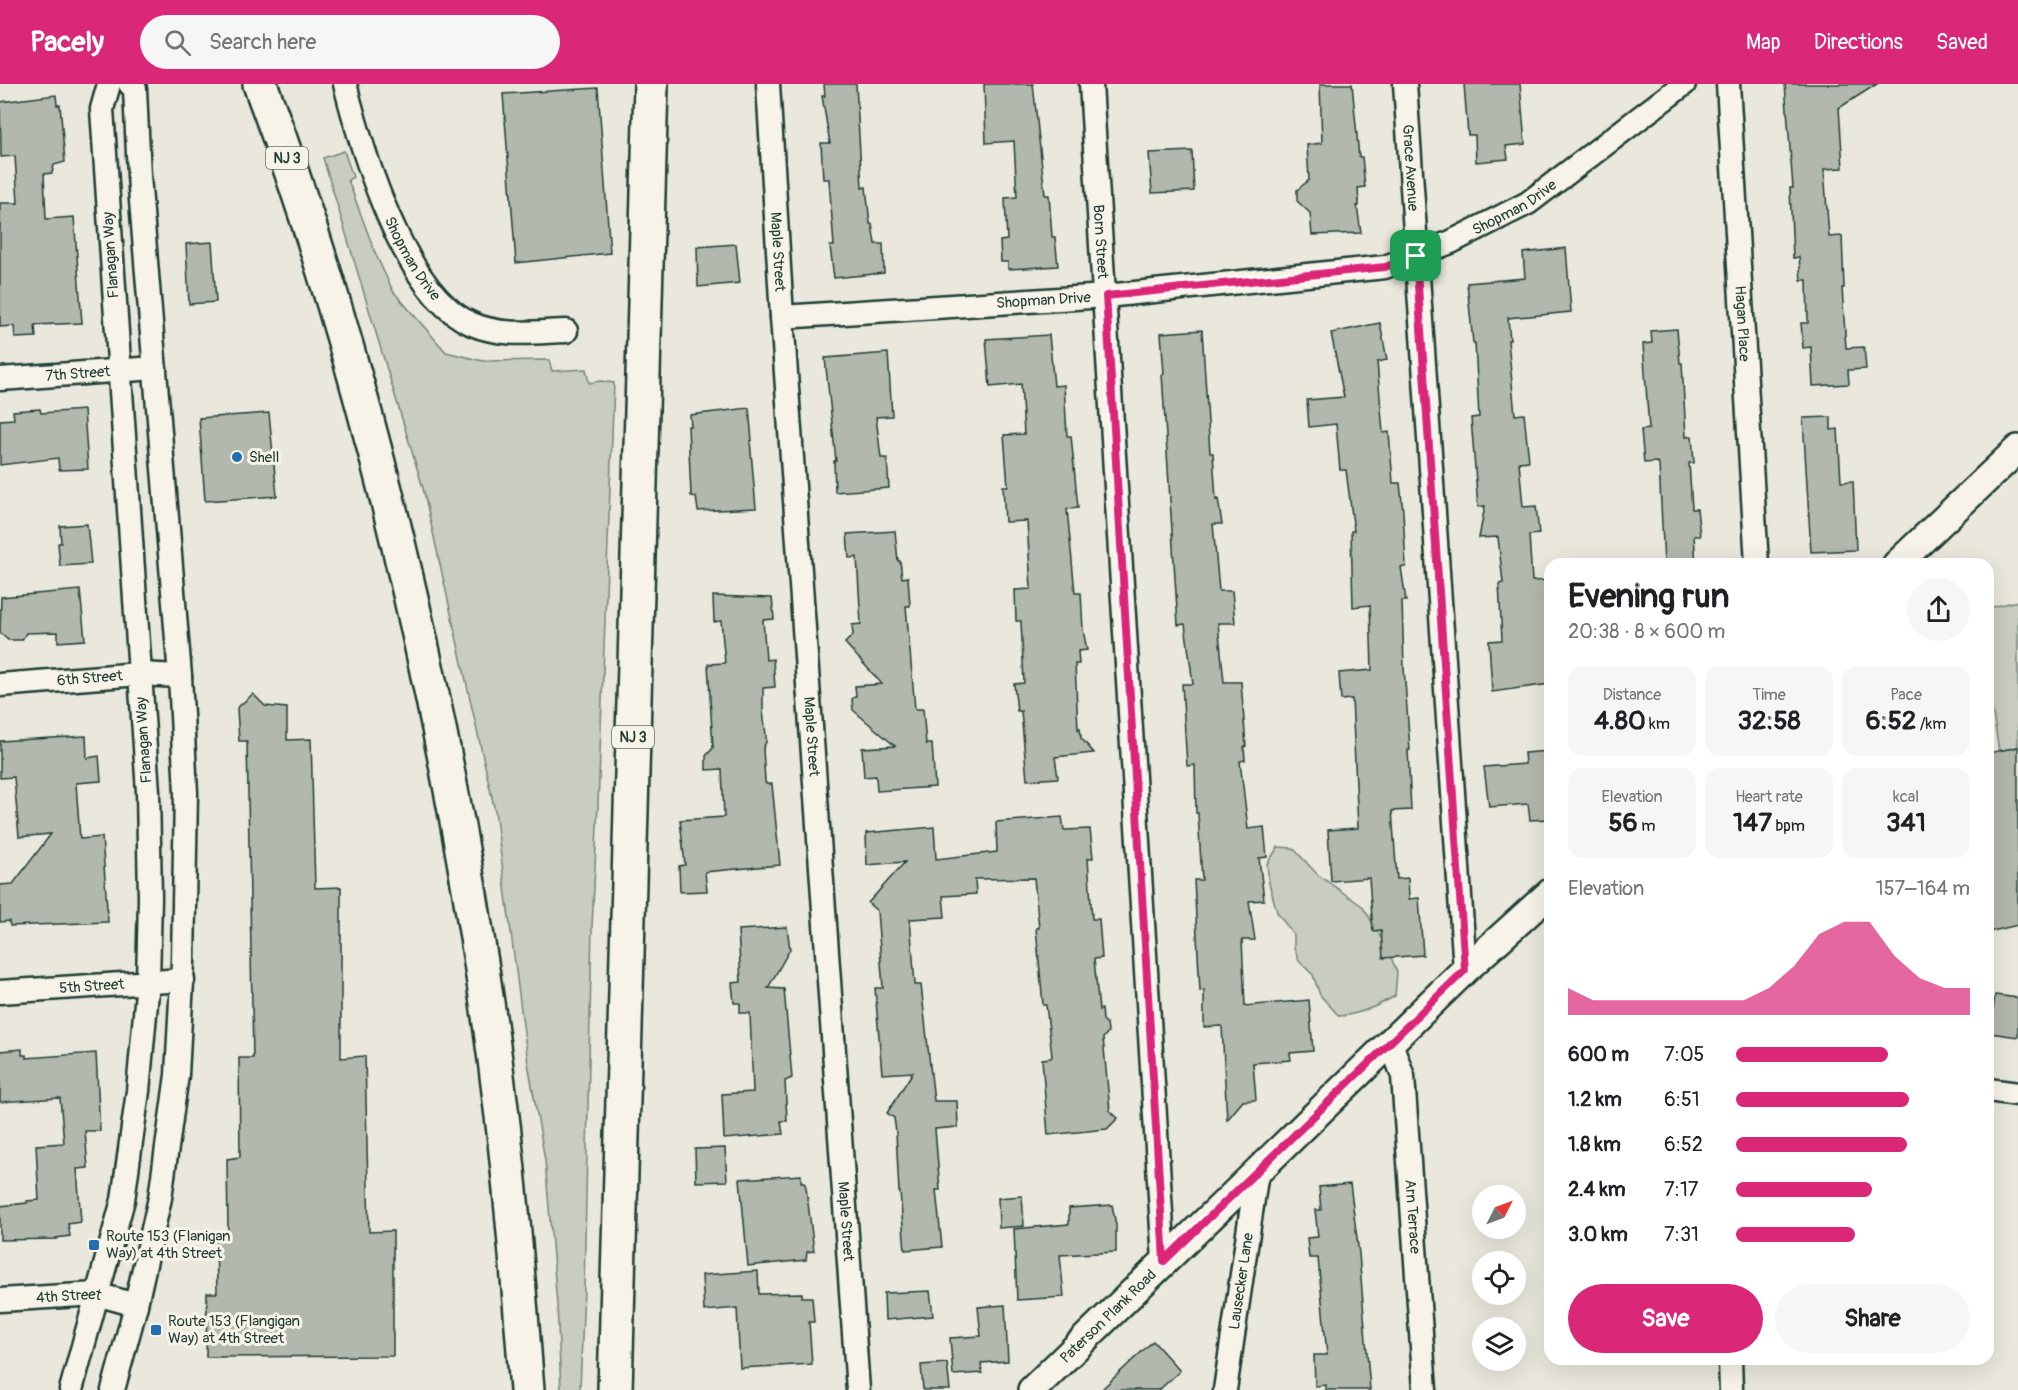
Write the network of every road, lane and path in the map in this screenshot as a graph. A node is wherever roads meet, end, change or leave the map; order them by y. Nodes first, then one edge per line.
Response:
1 (109, 84) edge
2 (130, 84) edge
3 (260, 84) edge
4 (345, 84) edge
5 (651, 84) edge
6 (768, 84) edge
7 (1091, 84) edge
8 (1405, 84) edge
9 (1684, 84) edge
10 (1728, 84) edge
11 (1416, 256) junction
12 (1106, 296) junction
13 (782, 317) junction
14 (566, 331) dead end
15 (154, 368) junction
16 (119, 370) junction
17 (0, 379) edge
18 (2018, 449) edge
19 (167, 524) junction
20 (129, 525) junction
21 (1757, 558) edge
22 (1903, 558) edge
23 (139, 674) junction
24 (180, 676) junction
25 (0, 684) edge
26 (185, 838) junction
27 (149, 840) junction
28 (1544, 898) edge
29 (1465, 970) junction
30 (183, 980) junction
31 (148, 981) junction
32 (0, 992) edge
33 (1391, 1043) junction
34 (1994, 1091) edge
35 (2018, 1094) edge
36 (132, 1135) junction
37 (168, 1140) junction
38 (1257, 1172) junction
39 (1164, 1261) junction
40 (96, 1294) junction
41 (0, 1300) edge
42 (136, 1305) junction
43 (1730, 1365) edge
44 (70, 1390) edge
45 (113, 1390) edge
46 (527, 1390) edge
47 (615, 1390) edge
48 (858, 1390) edge
49 (1032, 1390) edge
50 (1225, 1390) edge
51 (1425, 1390) edge
52 (1731, 1390) edge

1 - 16 street, Flanagan Way
2 - 15 street
3 - 46 highway, NJ 3
4 - 14 street, Shopman Drive
5 - 47 highway, NJ 3
6 - 13 street, Maple Street
7 - 12 street, Born Street
8 - 11 street, Grace Avenue
9 - 11 street, Shopman Drive
10 - 21 street, Hagan Place
11 - 12 street, Shopman Drive
11 - 29 street, Grace Avenue
12 - 13 street, Shopman Drive
12 - 39 street, Born Street
13 - 48 street, Maple Street
15 - 16 street, 7th Street
15 - 19 street
16 - 17 street, 7th Street
16 - 20 street, Flanagan Way
18 - 22 street
19 - 20 street
19 - 24 street
20 - 23 street, Flanagan Way
23 - 24 street, 6th Street
23 - 25 street, 6th Street
23 - 27 street, Flanagan Way
24 - 26 street
26 - 27 street
26 - 30 street
27 - 31 street, Flanagan Way
28 - 29 street, Paterson Plank Road
29 - 33 street, Paterson Plank Road
30 - 31 street, 5th Street
30 - 37 street
31 - 32 street, 5th Street
31 - 36 street, Flanagan Way
33 - 38 street, Paterson Plank Road
33 - 51 street, Arn Terrace
34 - 35 street
36 - 37 street
36 - 40 street, Flanagan Way
37 - 42 street
38 - 39 street, Paterson Plank Road
38 - 50 street, Lausecker Lane
39 - 49 street, Paterson Plank Road
40 - 41 street, 4th Street
40 - 42 street, 4th Street
40 - 44 street, Flanagan Way
42 - 45 street
43 - 52 street

